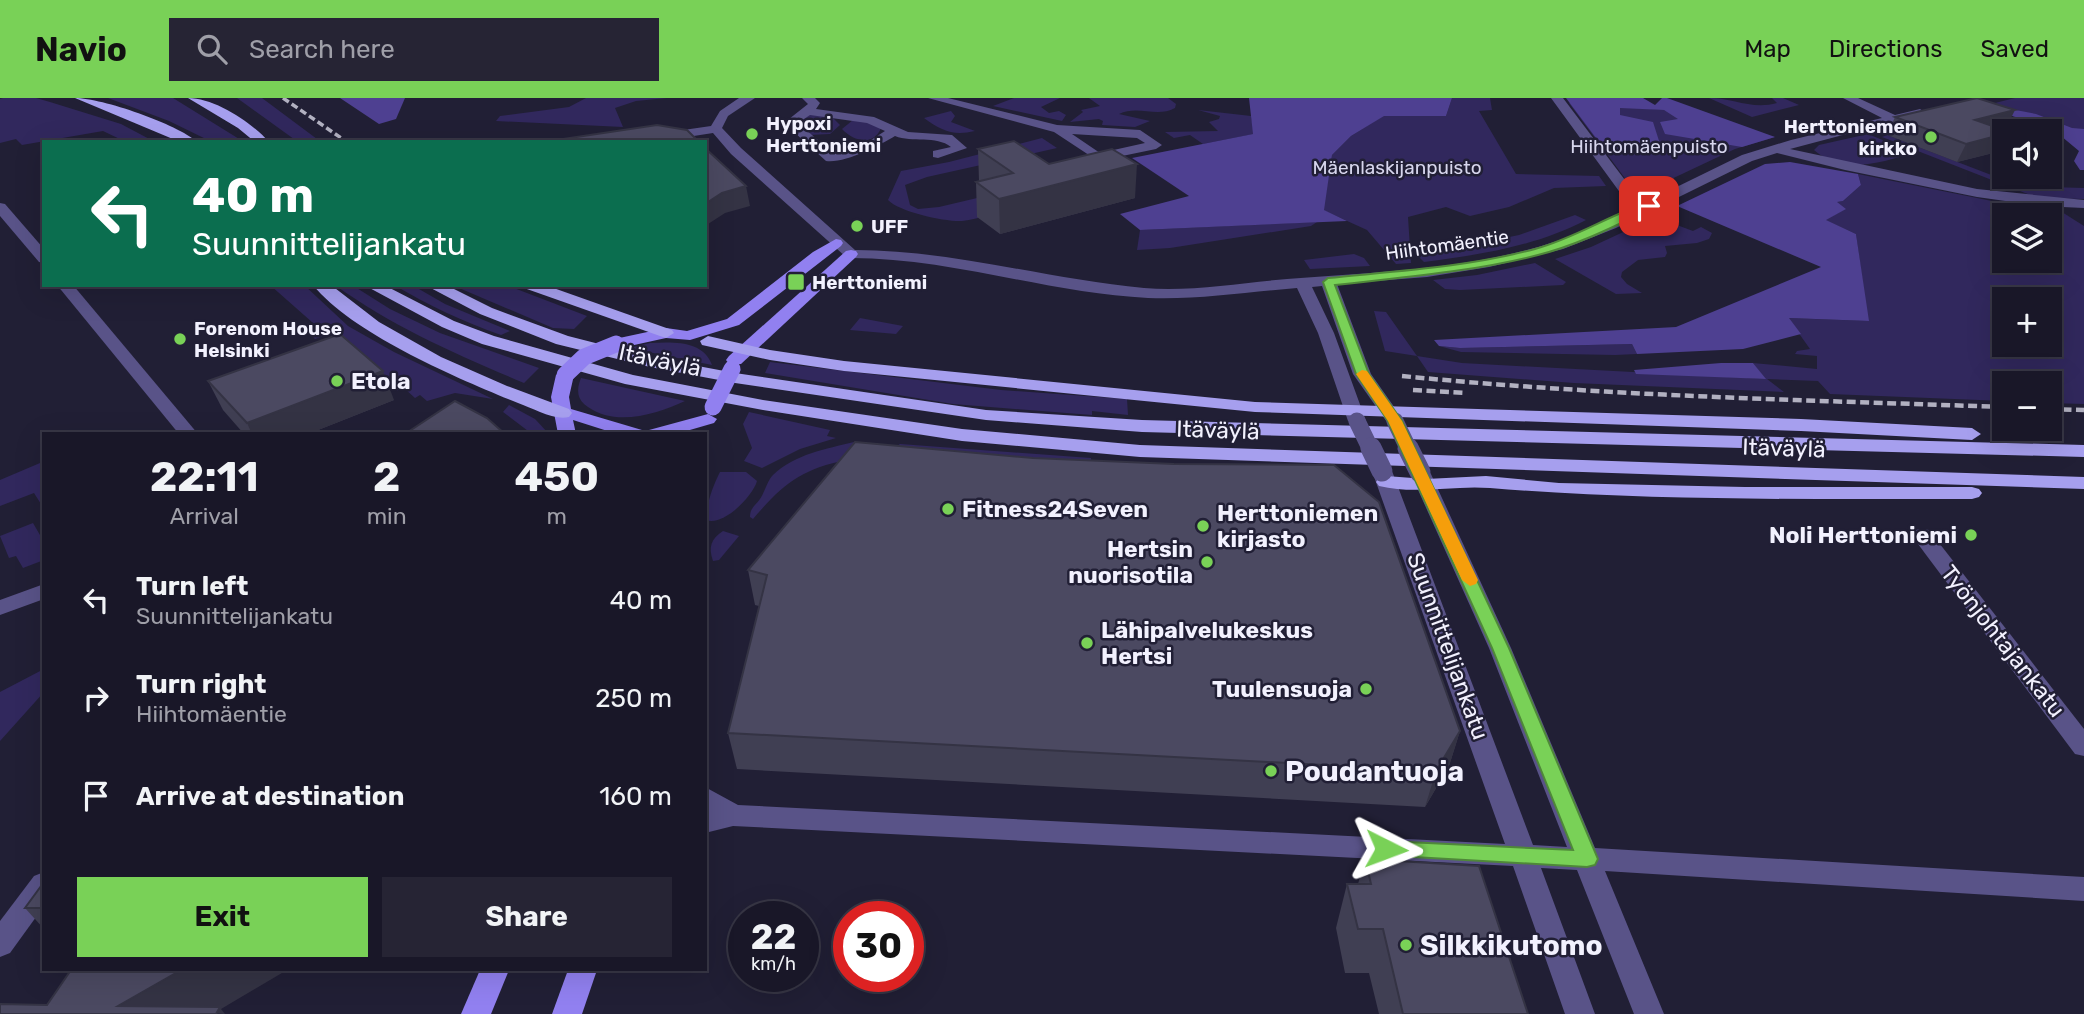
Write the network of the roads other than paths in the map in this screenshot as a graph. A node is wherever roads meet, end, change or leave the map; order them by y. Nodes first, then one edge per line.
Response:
1 (81, 98) edge
2 (194, 98) edge
3 (209, 98) edge
4 (749, 98) edge
5 (934, 98) edge
6 (1557, 98) edge
7 (1849, 98) edge
8 (808, 104) edge
9 (1934, 110) edge
10 (1893, 119) junction
11 (242, 125) junction
12 (716, 129) junction
13 (1057, 129) junction
14 (893, 131) junction
15 (188, 140) edge
16 (261, 140) edge
17 (642, 140) edge
18 (1775, 148) junction
19 (944, 159) dead end
20 (2084, 204) edge
21 (0, 207) edge
22 (1647, 207) junction
23 (836, 243) junction
24 (850, 254) junction
25 (894, 254) junction
26 (42, 257) edge
27 (1328, 282) junction
28 (1303, 284) junction
29 (67, 287) edge
30 (323, 287) edge
31 (376, 287) edge
32 (437, 287) edge
33 (534, 287) edge
34 (666, 333) junction
35 (690, 335) junction
36 (708, 341) joint
37 (738, 360) junction
38 (563, 413) junction
39 (1355, 415) junction
40 (1391, 416) junction
41 (708, 420) edge
42 (187, 432) edge
43 (567, 432) edge
44 (629, 432) edge
45 (663, 432) edge
46 (2084, 440) edge
47 (2084, 451) edge
48 (1384, 476) junction
49 (1423, 479) junction
50 (2084, 483) edge
51 (2084, 494) edge
52 (1922, 536) dead end
53 (42, 592) edge
54 (0, 608) edge
55 (2084, 747) edge
56 (707, 798) edge
57 (733, 815) junction
58 (707, 822) edge
59 (1524, 857) junction
60 (1587, 859) junction
61 (42, 887) edge
62 (2084, 889) edge
63 (0, 944) edge
64 (494, 971) edge
65 (582, 971) edge
66 (476, 1014) edge
67 (567, 1014) edge
68 (1580, 1014) edge
69 (1649, 1014) edge

1 - 15 highway
2 - 11 highway
3 - 11 highway
4 - 12 street
5 - 13 street
6 - 22 street
7 - 10 street
8 - 14 street
8 - 14 street
9 - 10 street, Hiihtomäentie
10 - 18 street, Hiihtomäentie
11 - 16 highway
12 - 17 street
12 - 23 street
13 - 13 street
14 - 19 street
18 - 20 street
18 - 22 street, Hiihtomäentie
21 - 26 street
22 - 27 street, Hiihtomäentie
23 - 24 street
23 - 25 street, Hiihtomäentie
23 - 35 main road
24 - 25 street, Hiihtomäentie
24 - 37 main road
25 - 28 street, Hiihtomäentie
27 - 28 street, Hiihtomäentie
27 - 40 street, Suunnittelijankatu
28 - 39 street, Suunnittelijankatu
29 - 42 street
30 - 38 highway
31 - 50 highway, Itäväylä
32 - 47 highway, Itäväylä
33 - 34 highway
34 - 35 main road
34 - 38 main road, bridge
35 - 36 main road
36 - 37 highway
37 - 39 highway
37 - 41 main road, bridge
38 - 43 main road
38 - 44 main road
39 - 40 highway
39 - 48 street, Suunnittelijankatu, bridge
40 - 46 highway
40 - 49 street, Suunnittelijankatu, bridge
41 - 45 main road
48 - 49 highway
48 - 59 street, Suunnittelijankatu
49 - 51 highway
49 - 60 street, Suunnittelijankatu
52 - 55 street, Työnjohtajankatu
53 - 54 street
56 - 57 street
57 - 58 street
57 - 59 street
59 - 60 street
59 - 68 street, Suunnittelijankatu
60 - 62 street
60 - 69 street, Suunnittelijankatu
61 - 63 street
64 - 66 main road
65 - 67 main road

